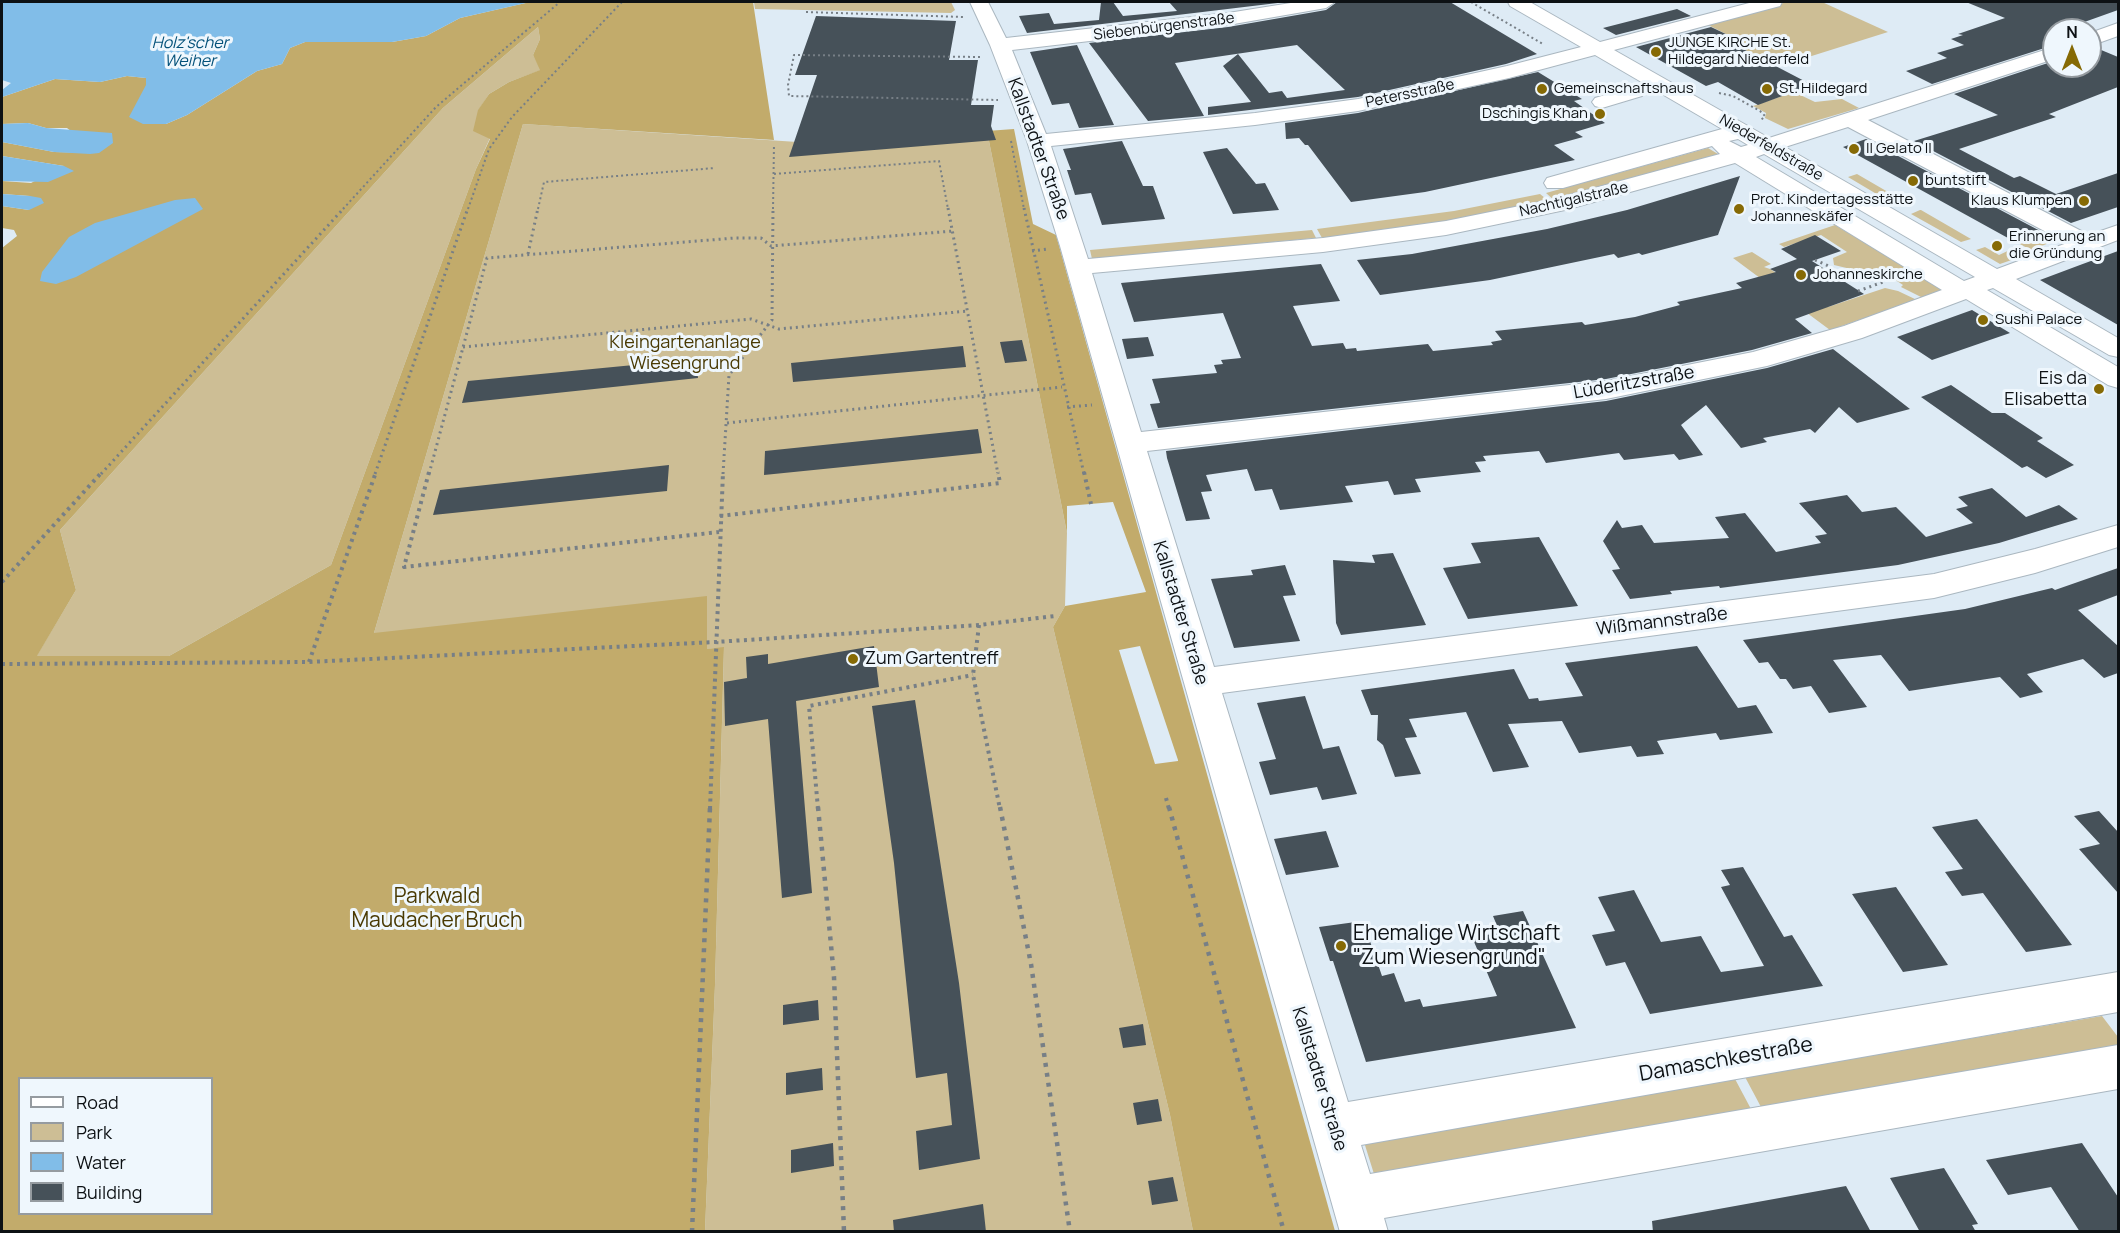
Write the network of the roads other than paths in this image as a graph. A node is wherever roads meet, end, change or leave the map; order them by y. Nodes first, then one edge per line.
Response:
1 (1326, 2) edge
2 (1517, 2) edge
3 (1747, 4) edge
4 (983, 9) edge
5 (2118, 29) edge
6 (2102, 35) edge
7 (1598, 48) junction
8 (1002, 51) junction
9 (1568, 56) junction
10 (2042, 57) edge
11 (1635, 92) junction
12 (1602, 102) dead end
13 (1849, 119) junction
14 (1751, 126) junction
15 (1714, 139) junction
16 (1038, 141) junction
17 (1766, 146) junction
18 (1736, 156) junction
19 (1482, 198) dead end
20 (1311, 224) dead end
21 (2118, 231) edge
22 (2086, 243) junction
23 (1075, 257) junction
24 (1998, 279) junction
25 (1966, 291) junction
26 (2118, 349) edge
27 (2118, 379) edge
28 (1129, 443) junction
29 (2118, 536) edge
30 (1201, 682) junction
31 (2118, 992) edge
32 (2118, 1066) edge
33 (1333, 1127) junction
34 (1359, 1216) edge

1 - 8 street, Siebenbürgenstraße
2 - 7 street, Niederfeldstraße
3 - 7 street, Petersstraße
4 - 8 street, Kallstadter Straße
5 - 6 street
7 - 9 street, Petersstraße
7 - 14 street, Niederfeldstraße
8 - 16 street, Kallstadter Straße
9 - 11 street, Niederfeldstraße
9 - 16 street, Petersstraße
10 - 13 street, Nachtigalstraße
11 - 12 street
11 - 15 street, Niederfeldstraße
13 - 17 street, Nachtigalstraße
13 - 22 street
14 - 15 street, Nachtigalstraße
14 - 17 street, Niederfeldstraße
15 - 18 street, Niederfeldstraße
15 - 19 street, Nachtigalstraße
16 - 23 street, Kallstadter Straße
17 - 18 street, Nachtigalstraße
17 - 24 street, Niederfeldstraße
18 - 23 street, Nachtigalstraße
18 - 25 street, Niederfeldstraße
20 - 23 street
21 - 22 street, Lüderitzstraße
22 - 24 street, Lüderitzstraße
23 - 28 street, Kallstadter Straße
24 - 25 street, Lüderitzstraße
24 - 26 street, Niederfeldstraße
25 - 27 street, Niederfeldstraße
25 - 28 street, Lüderitzstraße
28 - 30 street, Kallstadter Straße
29 - 30 street, Wißmannstraße
30 - 33 street, Kallstadter Straße
31 - 33 street, Damaschkestraße
32 - 34 street
33 - 34 street, Kallstadter Straße

